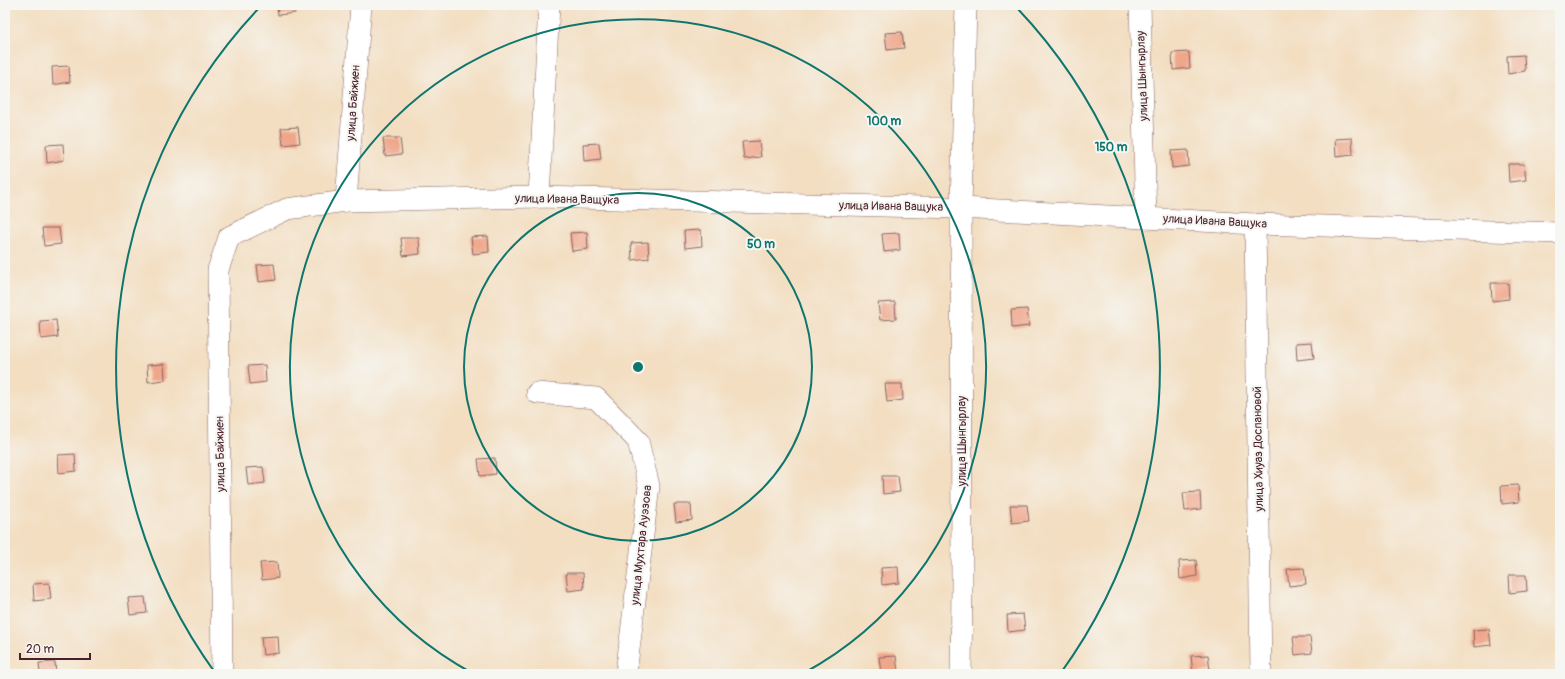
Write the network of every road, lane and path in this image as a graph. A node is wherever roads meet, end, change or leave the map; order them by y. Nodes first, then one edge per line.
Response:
1 (361, 5) edge
2 (549, 5) edge
3 (966, 5) edge
4 (1140, 5) edge
5 (539, 197) junction
6 (346, 201) junction
7 (961, 208) junction
8 (1146, 218) junction
9 (1255, 224) junction
10 (1560, 233) edge
11 (229, 237) joint
12 (537, 393) dead end
13 (222, 674) edge
14 (626, 674) edge
15 (961, 674) edge
16 (1261, 674) edge

1 - 6 street, улица Байжиен
2 - 5 street
3 - 7 street, улица Шынгырлау
4 - 8 street, улица Шынгырлау
5 - 6 street, улица Ивана Ващука
5 - 7 street, улица Ивана Ващука
6 - 11 street, улица Ивана Ващука
7 - 8 street, улица Ивана Ващука
7 - 15 street, улица Шынгырлау
8 - 9 street, улица Ивана Ващука
9 - 10 street, улица Ивана Ващука
9 - 16 street, улица Хиуаз Доспановой
11 - 13 street, улица Байжиен
12 - 14 street, улица Мухтара Ауэзова

